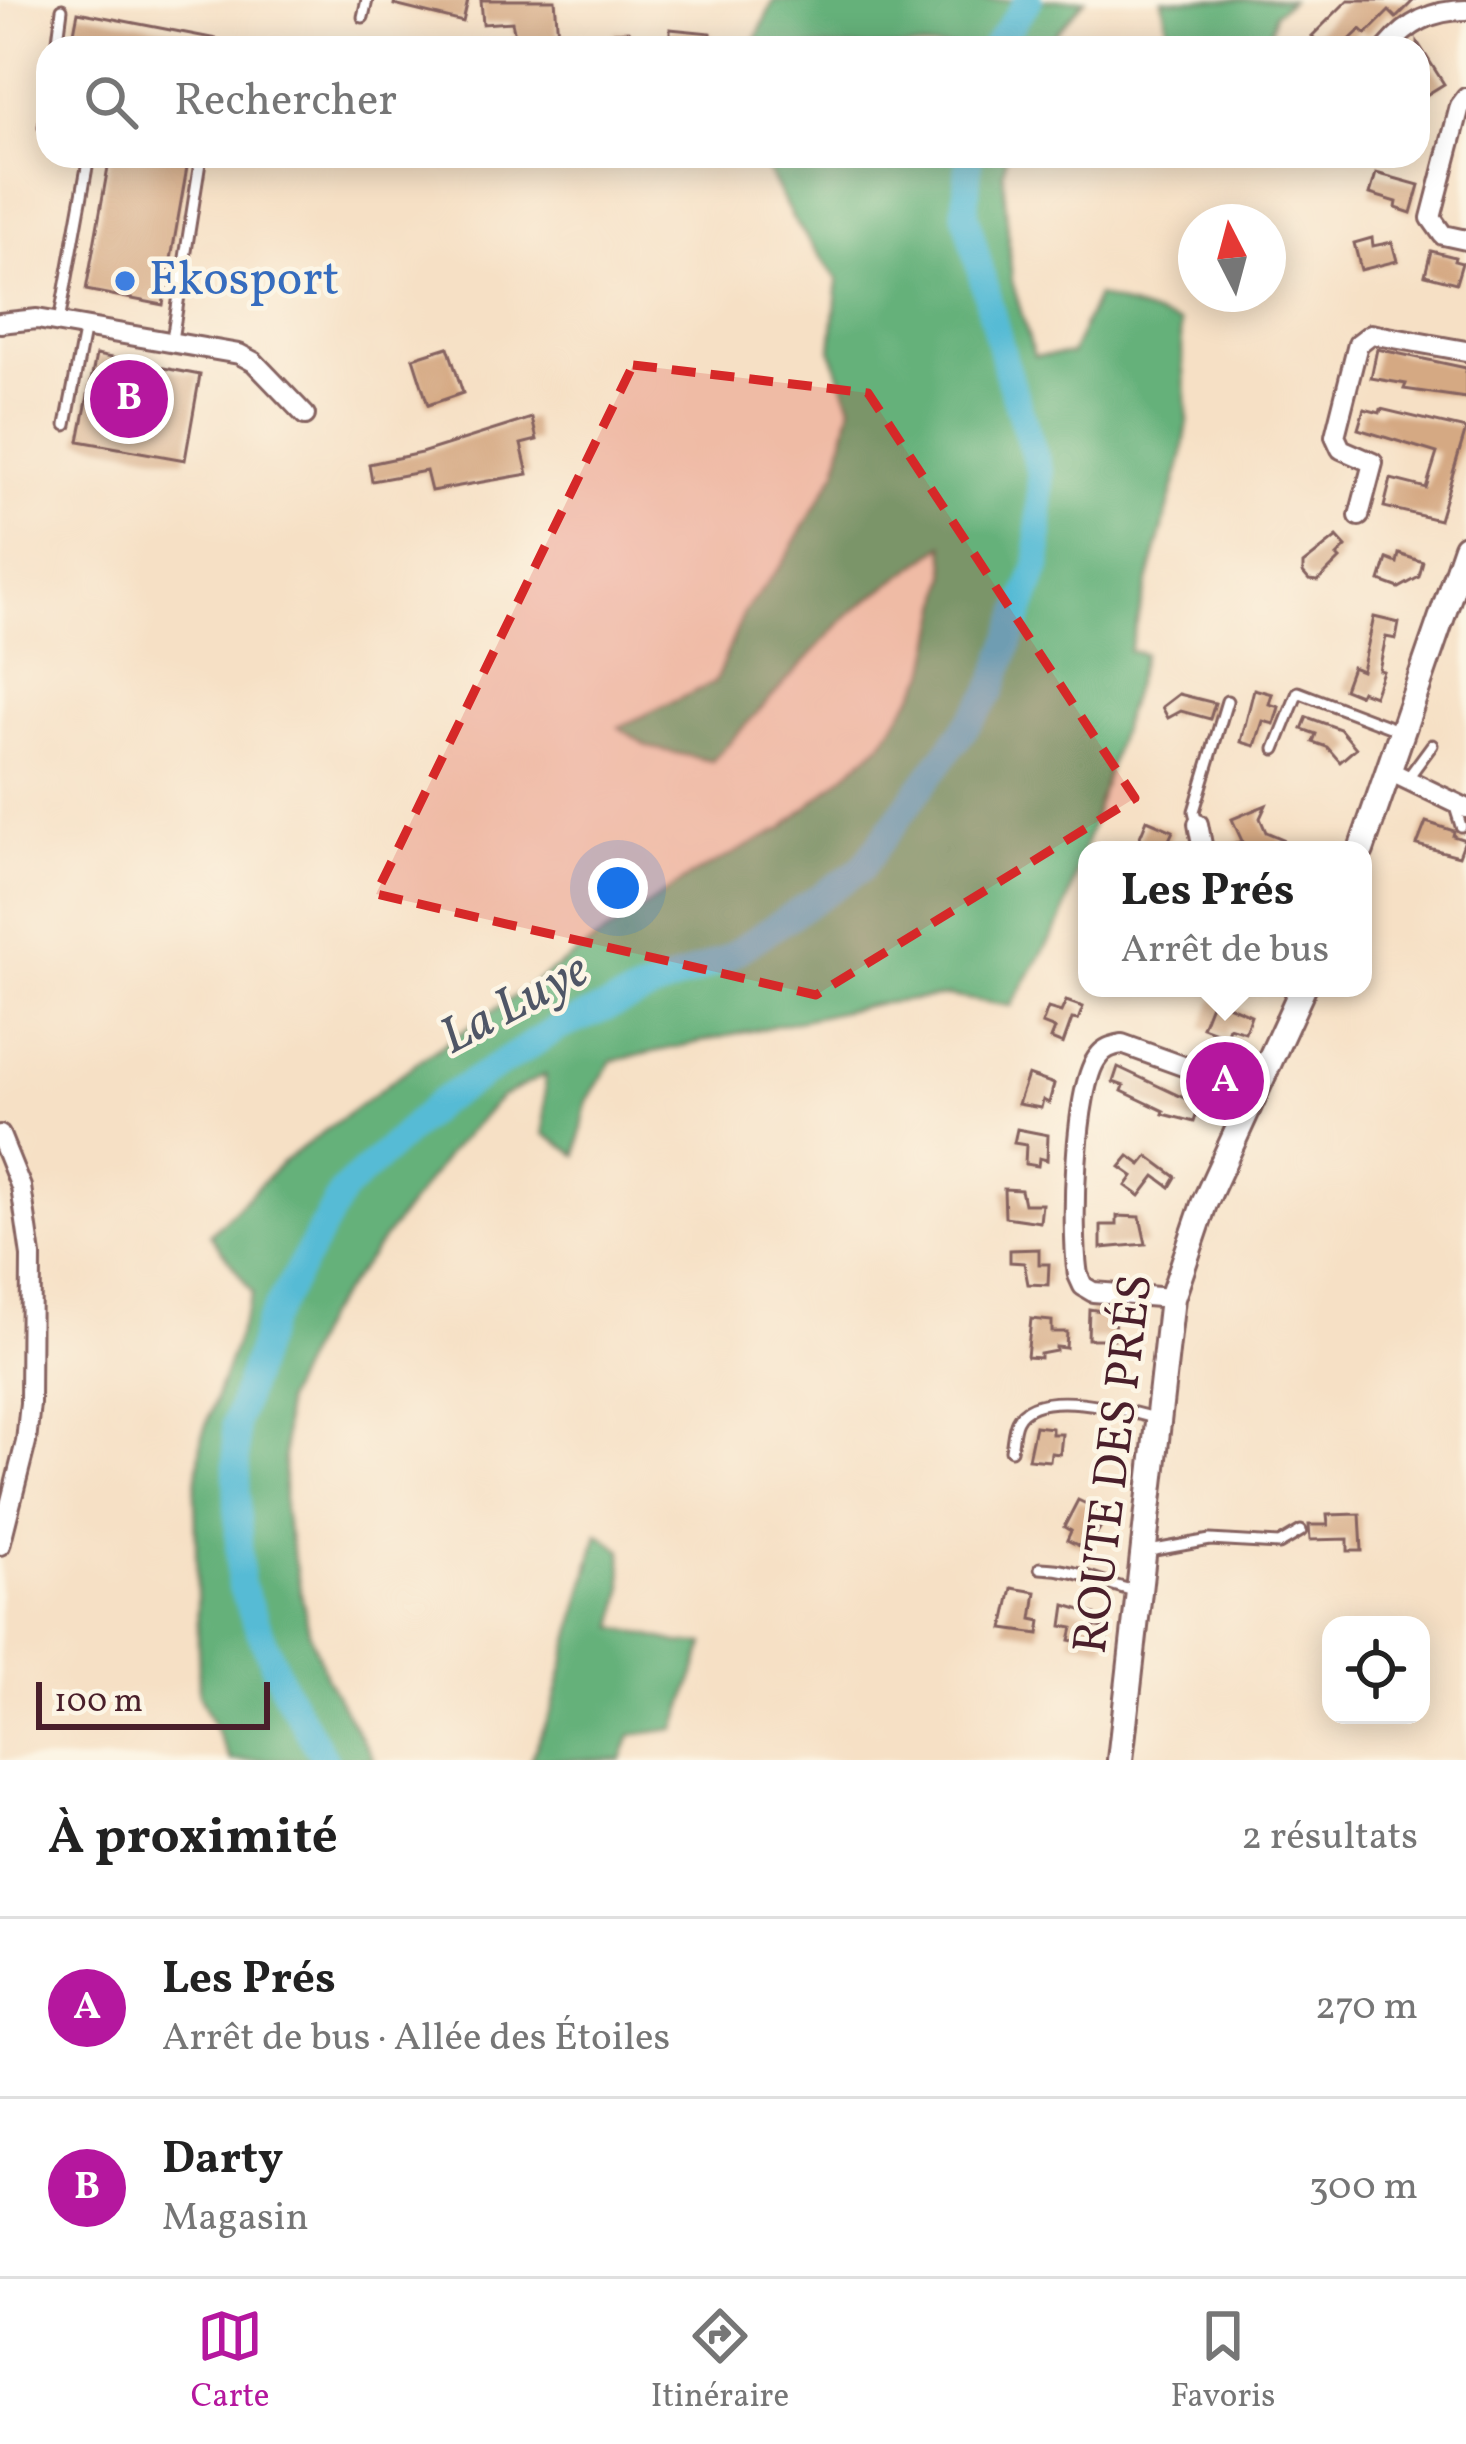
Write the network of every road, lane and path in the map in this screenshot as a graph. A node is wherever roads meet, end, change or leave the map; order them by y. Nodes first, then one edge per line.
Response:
1 (367, 0) edge
2 (62, 9) dead end
3 (1466, 10) edge
4 (363, 17) dead end
5 (58, 36) edge
6 (1399, 36) edge
7 (1466, 98) edge
8 (87, 168) edge
9 (199, 168) edge
10 (1466, 240) edge
11 (59, 322) junction
12 (0, 323) edge
13 (85, 326) junction
14 (172, 342) junction
15 (1466, 351) edge
16 (305, 415) dead end
17 (66, 425) dead end
18 (1359, 516) dead end
19 (1466, 547) edge
20 (1459, 593) edge
21 (1227, 701) dead end
22 (1390, 727) dead end
23 (1432, 745) dead end
24 (1275, 749) dead end
25 (1398, 775) junction
26 (1460, 812) edge
27 (1198, 824) joint
28 (1201, 841) edge
29 (1365, 841) edge
30 (1299, 997) edge
31 (1255, 1093) junction
32 (0, 1136) edge
33 (1172, 1298) junction
34 (1157, 1419) junction
35 (1011, 1450) dead end
36 (1301, 1531) dead end
37 (0, 1545) edge
38 (1144, 1552) junction
39 (1040, 1568) dead end
40 (1140, 1592) junction
41 (1120, 1760) edge

1 - 4 lane
2 - 5 lane
3 - 6 street
7 - 10 street
8 - 11 lane
9 - 14 lane
11 - 12 street
11 - 13 street
13 - 14 street
13 - 17 lane
14 - 16 street
15 - 18 street
19 - 20 street
20 - 25 street
21 - 27 lane
22 - 24 lane
23 - 25 lane
25 - 26 street
25 - 29 street
27 - 28 street
30 - 31 street, ROUTE DES PRÉS
31 - 33 street, ROUTE DES PRÉS
31 - 33 street
32 - 37 street
33 - 34 street, ROUTE DES PRÉS
34 - 35 lane
34 - 38 street, ROUTE DES PRÉS
36 - 38 lane
38 - 40 street, ROUTE DES PRÉS
39 - 40 lane
40 - 41 street, ROUTE DES PRÉS

